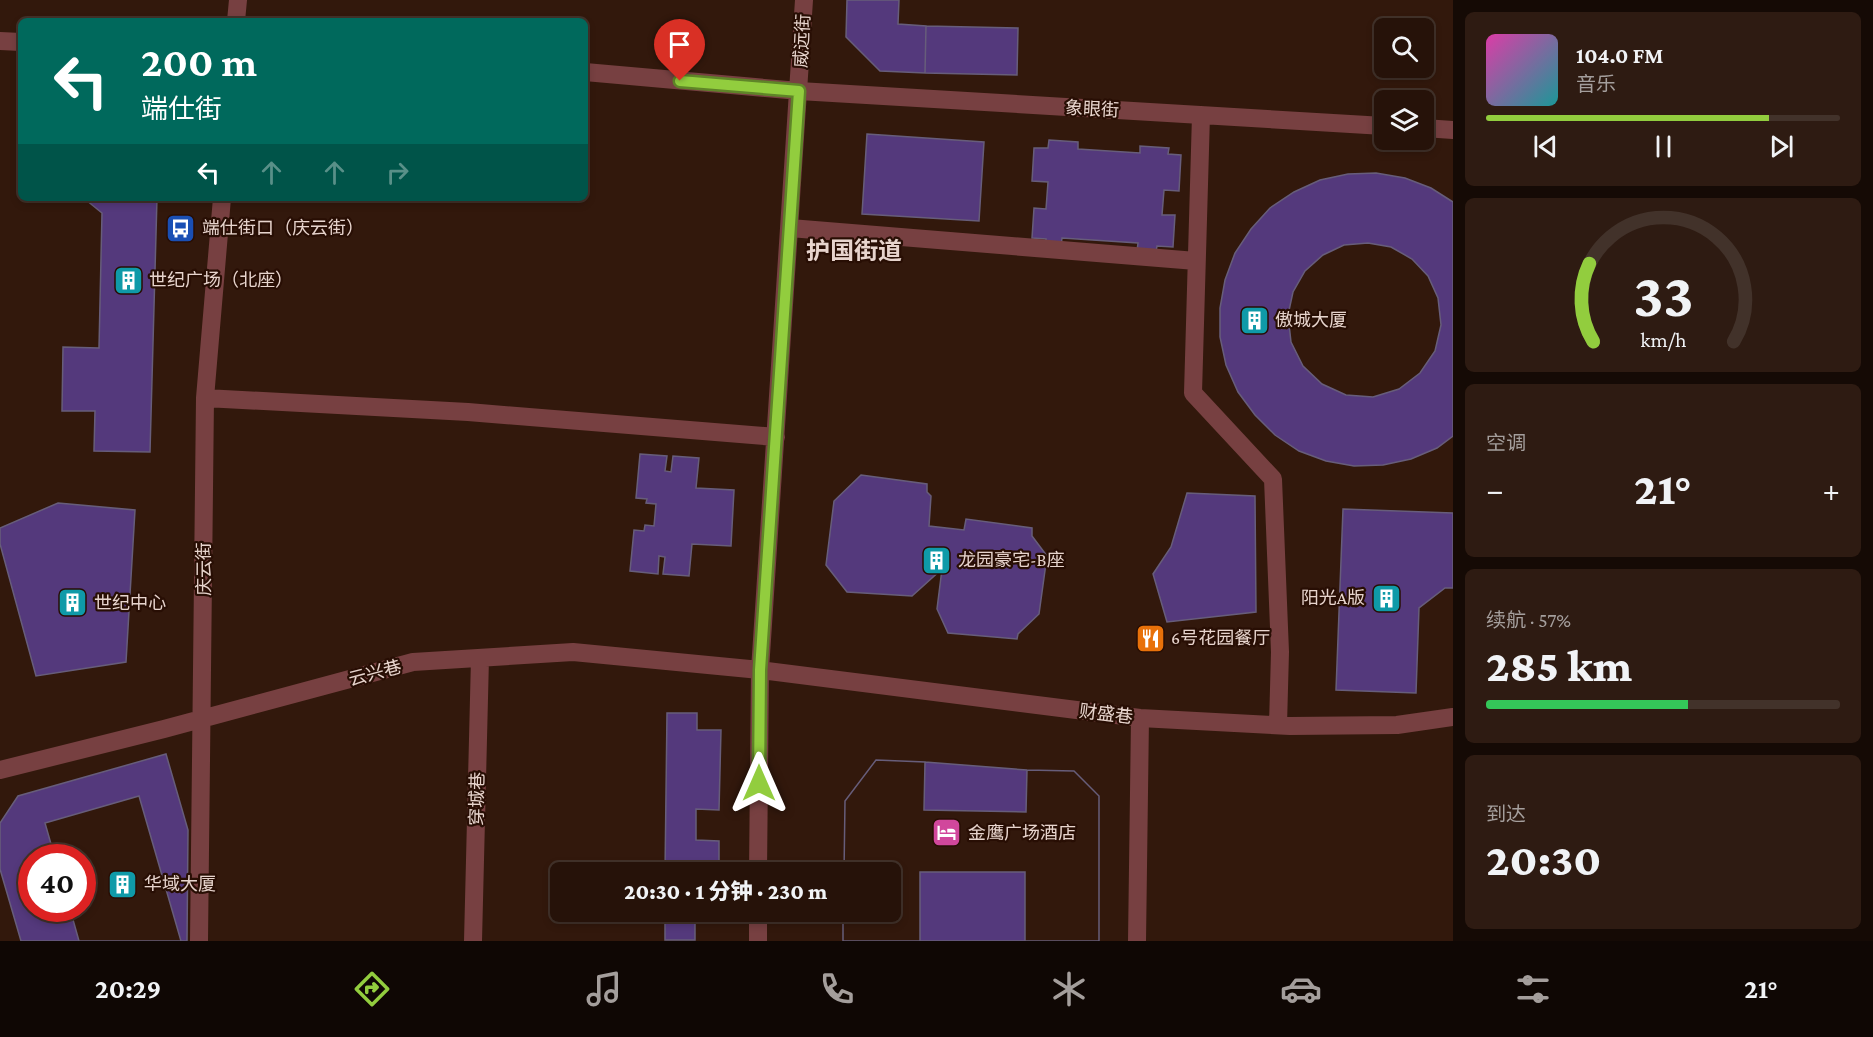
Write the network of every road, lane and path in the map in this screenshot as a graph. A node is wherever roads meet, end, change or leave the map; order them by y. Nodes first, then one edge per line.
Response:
1 (238, 0) edge
2 (804, 0) edge
3 (236, 18) edge
4 (0, 41) edge
5 (18, 42) edge
6 (588, 72) edge
7 (799, 91) junction
8 (1201, 115) junction
9 (1374, 125) edge
10 (1434, 129) edge
11 (1453, 130) edge
12 (222, 201) edge
13 (790, 228) junction
14 (1196, 261) junction
15 (205, 398) junction
16 (776, 438) junction
17 (480, 658) junction
18 (760, 670) junction
19 (1453, 717) edge
20 (1140, 718) junction
21 (203, 719) junction
22 (1278, 725) junction
23 (0, 770) edge
24 (758, 862) edge
25 (758, 922) edge
26 (199, 941) edge
27 (473, 941) edge
28 (758, 941) edge
29 (1137, 941) edge

1 - 3 street
2 - 7 street, 威远街
4 - 5 street
6 - 7 street, 象眼街
7 - 8 street, 象眼街
7 - 13 street, 威远街
8 - 9 street, 象眼街
8 - 14 street
10 - 11 street
12 - 15 street, 庆云街
13 - 14 street
13 - 16 street, 威远街
14 - 22 street
15 - 16 street
15 - 21 street, 庆云街
16 - 18 street, 威远街
17 - 18 street, 云兴巷
17 - 21 street, 云兴巷
17 - 27 street, 穿城巷
18 - 20 street, 财盛巷
18 - 24 street, 威远街
19 - 22 street, 财盛巷
20 - 22 street, 财盛巷
20 - 29 street
21 - 23 street, 云兴巷
21 - 26 street, 庆云街
25 - 28 street

